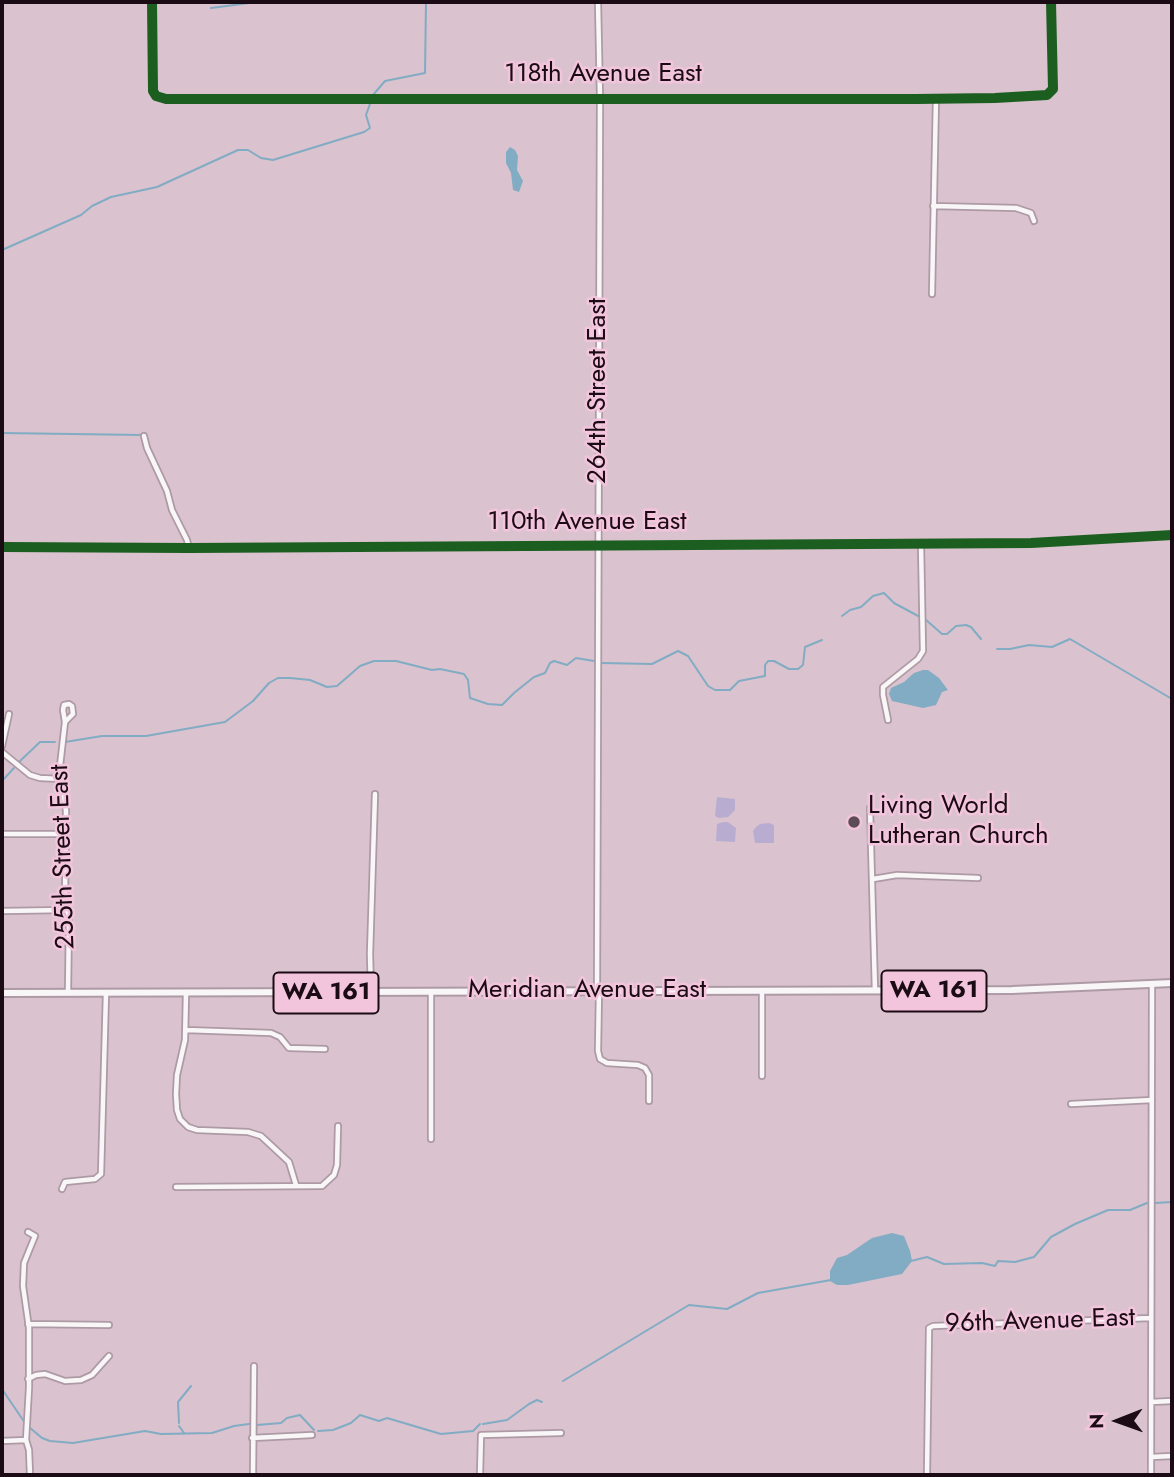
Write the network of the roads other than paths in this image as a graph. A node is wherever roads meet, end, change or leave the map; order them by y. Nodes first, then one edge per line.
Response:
1 (152, 2) edge
2 (598, 2) edge
3 (1051, 2) edge
4 (600, 98) junction
5 (936, 98) junction
6 (933, 206) junction
7 (1034, 221) dead end
8 (932, 294) dead end
9 (144, 436) dead end
10 (1172, 535) edge
11 (921, 544) junction
12 (598, 546) junction
13 (2, 547) edge
14 (189, 548) junction
15 (9, 714) dead end
16 (888, 720) dead end
17 (65, 722) dead end
18 (2, 746) edge
19 (2, 752) edge
20 (61, 779) junction
21 (375, 794) dead end
22 (870, 808) dead end
23 (2, 834) edge
24 (65, 834) junction
25 (978, 878) dead end
26 (873, 879) junction
27 (67, 910) junction
28 (2, 911) edge
29 (1172, 983) edge
30 (1152, 984) junction
31 (762, 990) junction
32 (875, 990) junction
33 (598, 991) junction
34 (68, 992) junction
35 (431, 992) junction
36 (2, 993) edge
37 (106, 993) junction
38 (186, 993) junction
39 (371, 993) junction
40 (186, 1030) junction
41 (325, 1049) dead end
42 (762, 1076) dead end
43 (1152, 1100) junction
44 (649, 1101) dead end
45 (1070, 1104) dead end
46 (338, 1126) dead end
47 (431, 1139) dead end
48 (296, 1185) junction
49 (176, 1187) dead end
50 (62, 1189) dead end
51 (27, 1232) dead end
52 (1152, 1318) junction
53 (28, 1324) junction
54 (109, 1325) dead end
55 (109, 1356) dead end
56 (254, 1366) dead end
57 (27, 1379) junction
58 (1172, 1401) edge
59 (1151, 1402) junction
60 (561, 1433) dead end
61 (312, 1435) dead end
62 (253, 1438) junction
63 (26, 1440) junction
64 (2, 1441) edge
65 (1151, 1457) junction
66 (1172, 1457) edge
67 (30, 1475) edge
68 (253, 1475) edge
69 (480, 1475) edge
70 (927, 1475) edge
71 (1151, 1475) edge

1 - 4 street, 118th Avenue East
2 - 4 street, 264th Street East
3 - 5 street, 118th Avenue East
4 - 5 street, 118th Avenue East
4 - 12 street, 264th Street East
5 - 6 street
6 - 7 street
6 - 8 street
9 - 14 street
10 - 11 street, 110th Avenue East
11 - 12 street, 110th Avenue East
11 - 16 street
12 - 14 street, 110th Avenue East
12 - 33 street, 264th Street East
13 - 14 street, 110th Avenue East
15 - 18 street
17 - 20 street, 255th Street East
19 - 20 street
20 - 24 street, 255th Street East
21 - 39 street
22 - 26 street
23 - 24 street
24 - 27 street, 255th Street East
25 - 26 street
26 - 32 street
27 - 28 street
27 - 34 street, 255th Street East
29 - 30 main road, Meridian Avenue East / WA 161
30 - 32 main road, Meridian Avenue East / WA 161
30 - 43 street
31 - 32 main road, Meridian Avenue East / WA 161
31 - 33 main road, Meridian Avenue East / WA 161
31 - 42 street
33 - 35 main road, Meridian Avenue East / WA 161
33 - 44 street, 264th Street East
34 - 36 main road, Meridian Avenue East / WA 161
34 - 37 main road, Meridian Avenue East / WA 161
35 - 39 main road, Meridian Avenue East / WA 161
35 - 47 street
37 - 38 main road, Meridian Avenue East / WA 161
37 - 50 street
38 - 39 main road, Meridian Avenue East / WA 161
38 - 40 street
40 - 41 street
40 - 48 street
43 - 45 street
43 - 52 street
46 - 48 street
48 - 49 street
51 - 53 street
52 - 59 street
52 - 70 street, 96th Avenue East
53 - 54 street
53 - 57 street
55 - 57 street
56 - 62 street
57 - 63 street
58 - 59 street
59 - 65 street
60 - 69 street
61 - 62 street
62 - 68 street
63 - 64 street
63 - 67 street
65 - 66 street
65 - 71 street

